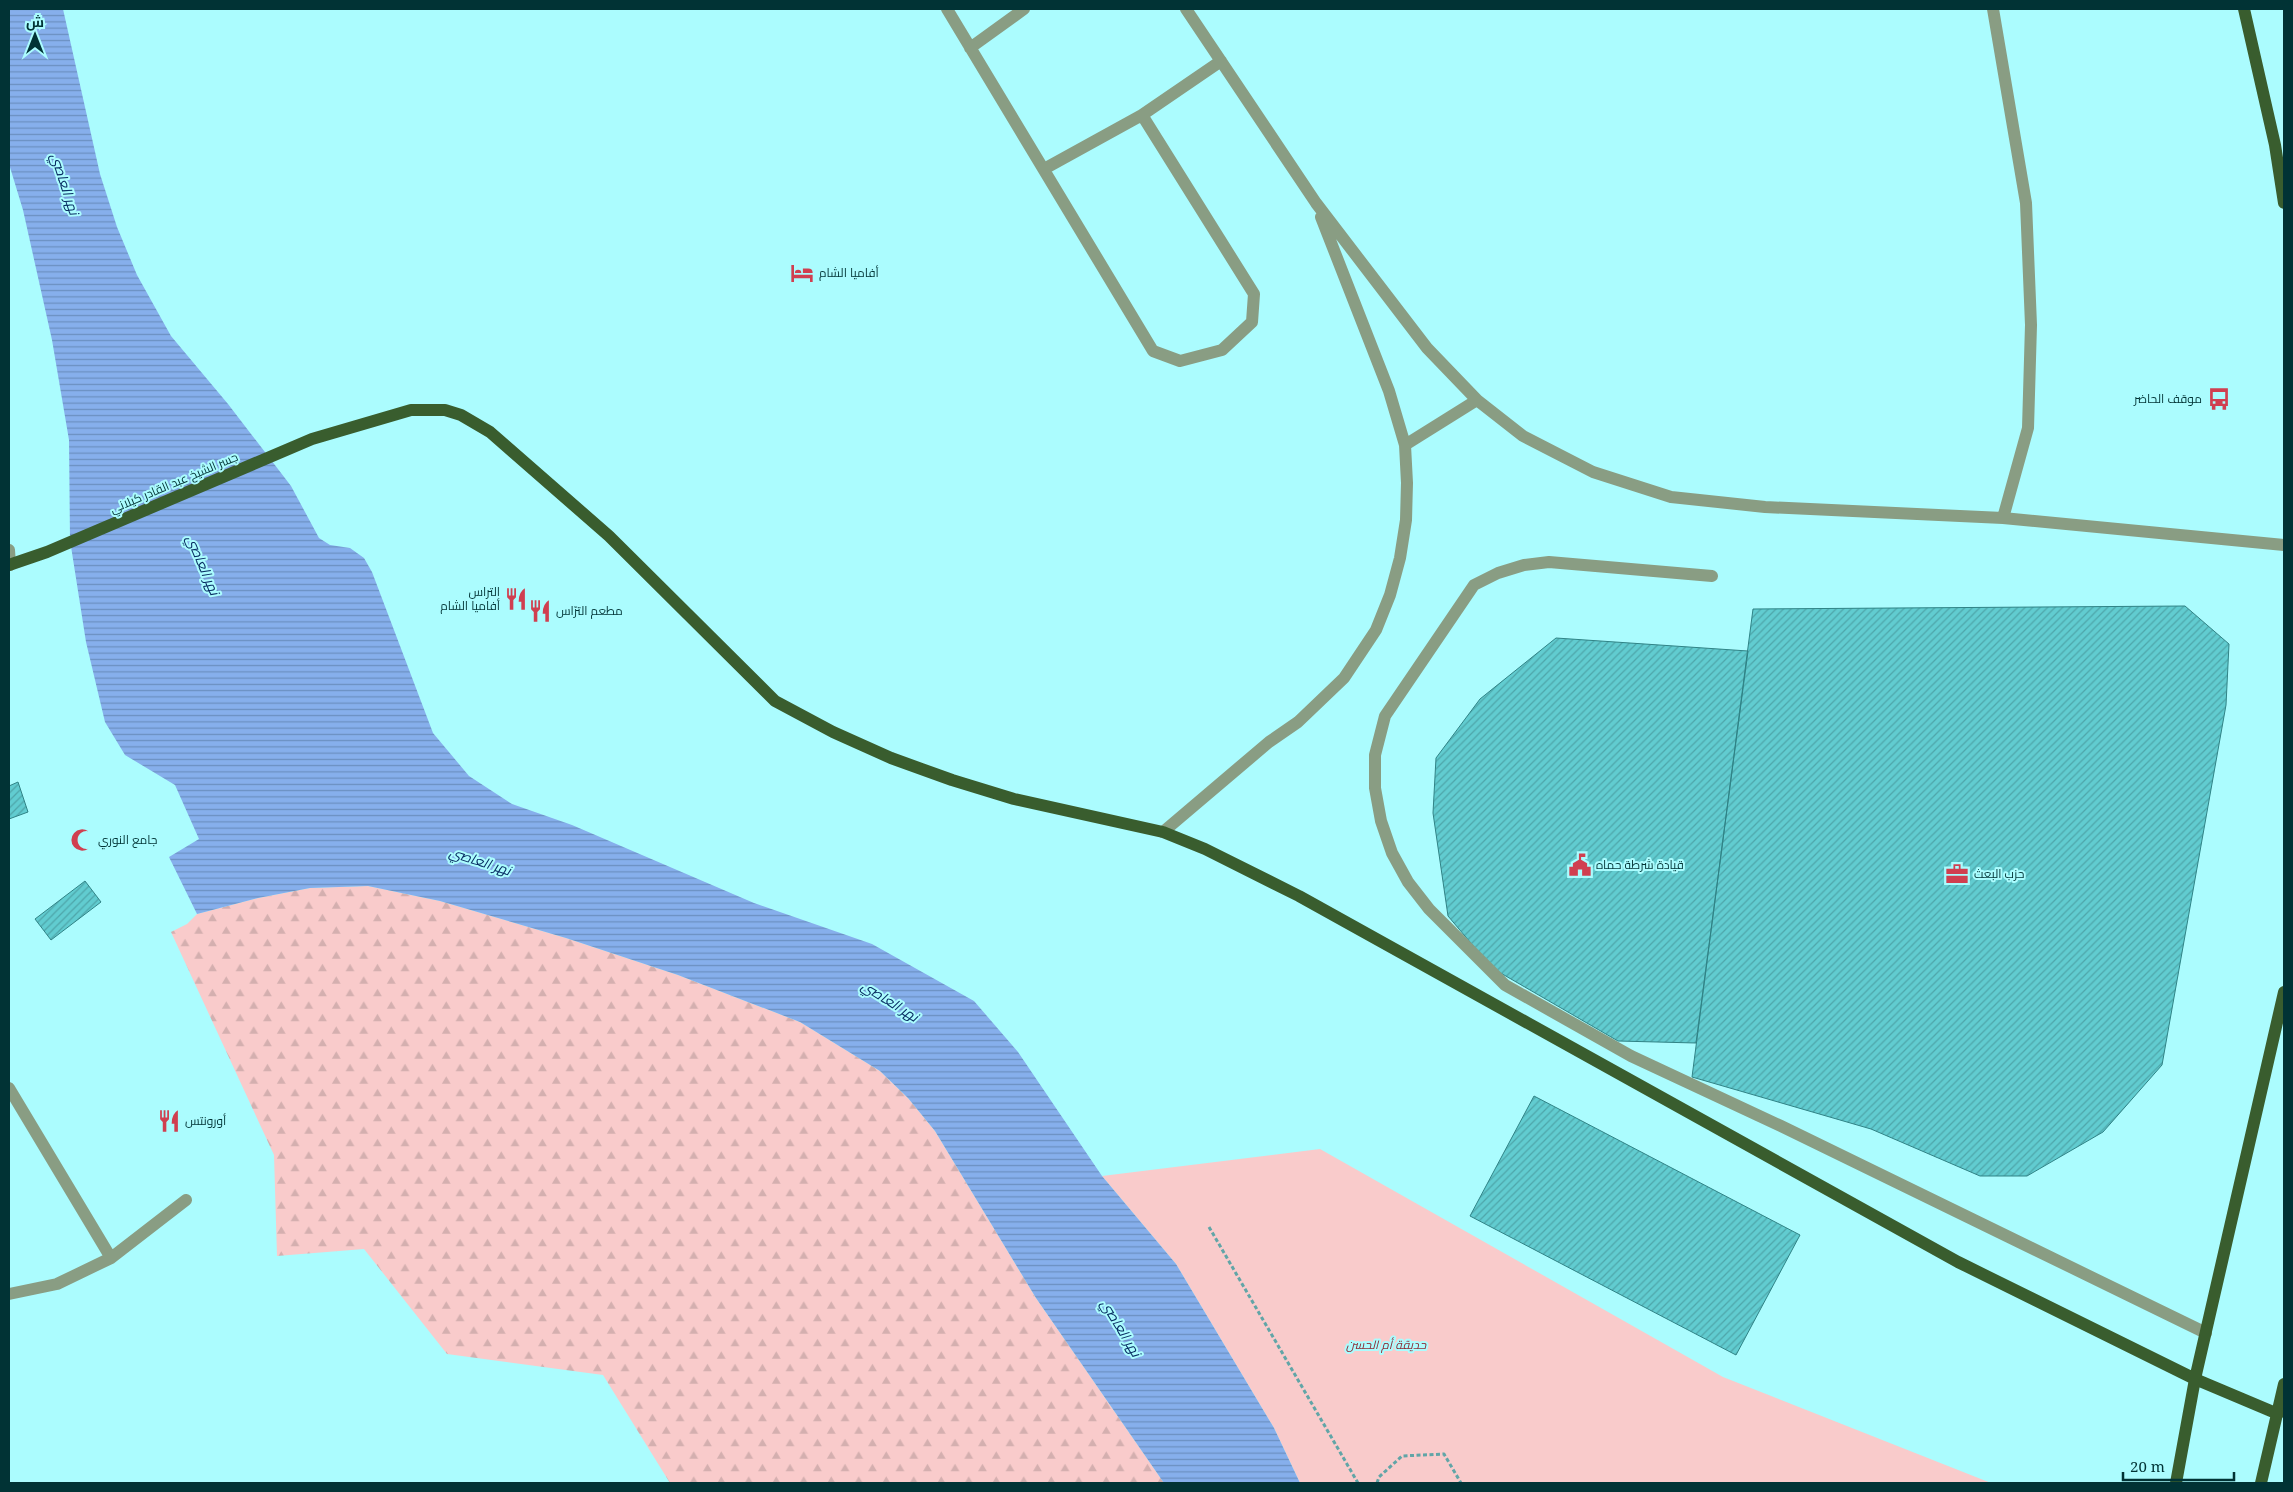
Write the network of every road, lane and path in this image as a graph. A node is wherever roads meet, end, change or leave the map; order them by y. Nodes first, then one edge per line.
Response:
1 (947, 9) edge
2 (1024, 9) edge
3 (1186, 9) edge
4 (1993, 9) edge
5 (2244, 9) edge
6 (970, 48) junction
7 (1221, 61) junction
8 (1142, 115) junction
9 (1044, 169) junction
10 (1316, 203) junction
11 (2284, 203) edge
12 (1477, 400) junction
13 (1405, 446) junction
14 (2003, 518) junction
15 (2284, 545) edge
16 (9, 550) edge
17 (9, 565) edge
18 (1712, 576) dead end
19 (1163, 832) junction
20 (2284, 992) edge
21 (9, 1088) edge
22 (186, 1200) dead end
23 (1209, 1227) dead end
24 (111, 1258) junction
25 (9, 1294) edge
26 (2206, 1333) junction
27 (2195, 1379) junction
28 (2284, 1384) edge
29 (2278, 1414) junction
30 (1358, 1483) edge
31 (1377, 1483) edge
32 (1461, 1483) edge
33 (2176, 1483) edge
34 (2260, 1483) edge

1 - 6 street
2 - 6 street
3 - 7 street
4 - 14 street
5 - 11 main road
6 - 9 street
7 - 8 street
7 - 10 street
8 - 9 street
8 - 9 street
10 - 12 street
10 - 13 street
12 - 13 street
12 - 14 street
13 - 19 street
14 - 15 street
16 - 17 street
17 - 19 main road, جسر الشيخ عبد القادر كيلاني
18 - 26 street
19 - 27 main road, جسر الشيخ عبد القادر كيلاني
20 - 26 main road
21 - 24 street
22 - 24 street
23 - 30 path
24 - 25 street
26 - 27 main road
27 - 29 main road, جسر الشيخ عبد القادر كيلاني
27 - 33 main road
28 - 29 main road
29 - 34 main road
31 - 32 path

